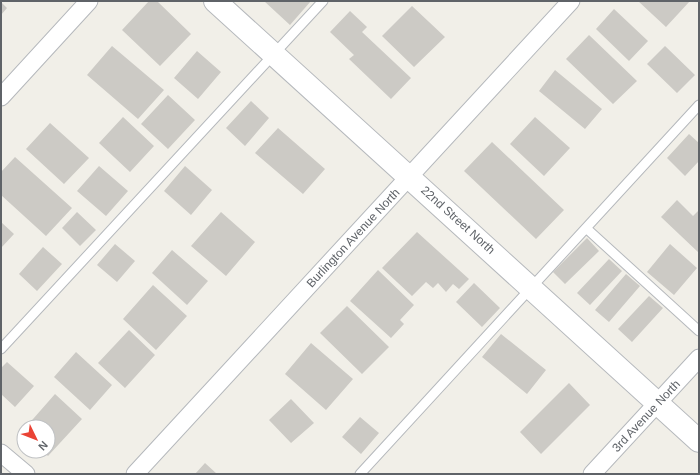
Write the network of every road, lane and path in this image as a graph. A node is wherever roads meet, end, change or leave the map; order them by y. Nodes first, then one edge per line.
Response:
1 (89, 1) edge
2 (216, 1) edge
3 (323, 1) edge
4 (571, 1) edge
5 (274, 54) junction
6 (1, 97) edge
7 (699, 105) edge
8 (410, 176) junction
9 (586, 228) junction
10 (532, 288) junction
11 (699, 331) edge
12 (1, 349) edge
13 (699, 358) edge
14 (657, 403) junction
15 (699, 441) edge
16 (1, 453) edge
17 (26, 474) edge
18 (135, 474) edge
19 (360, 474) edge
20 (592, 474) edge

1 - 6 street
2 - 5 street, 22nd Street North
3 - 5 lane
4 - 8 street, Burlington Avenue North
5 - 8 street, 22nd Street North
5 - 12 lane
7 - 9 lane
8 - 10 street, 22nd Street North
8 - 18 street, Burlington Avenue North
9 - 10 lane
9 - 11 lane
10 - 14 street, 22nd Street North
10 - 19 lane
13 - 14 street, 3rd Avenue North
14 - 15 street, 22nd Street North
14 - 20 street, 3rd Avenue North
16 - 17 street

